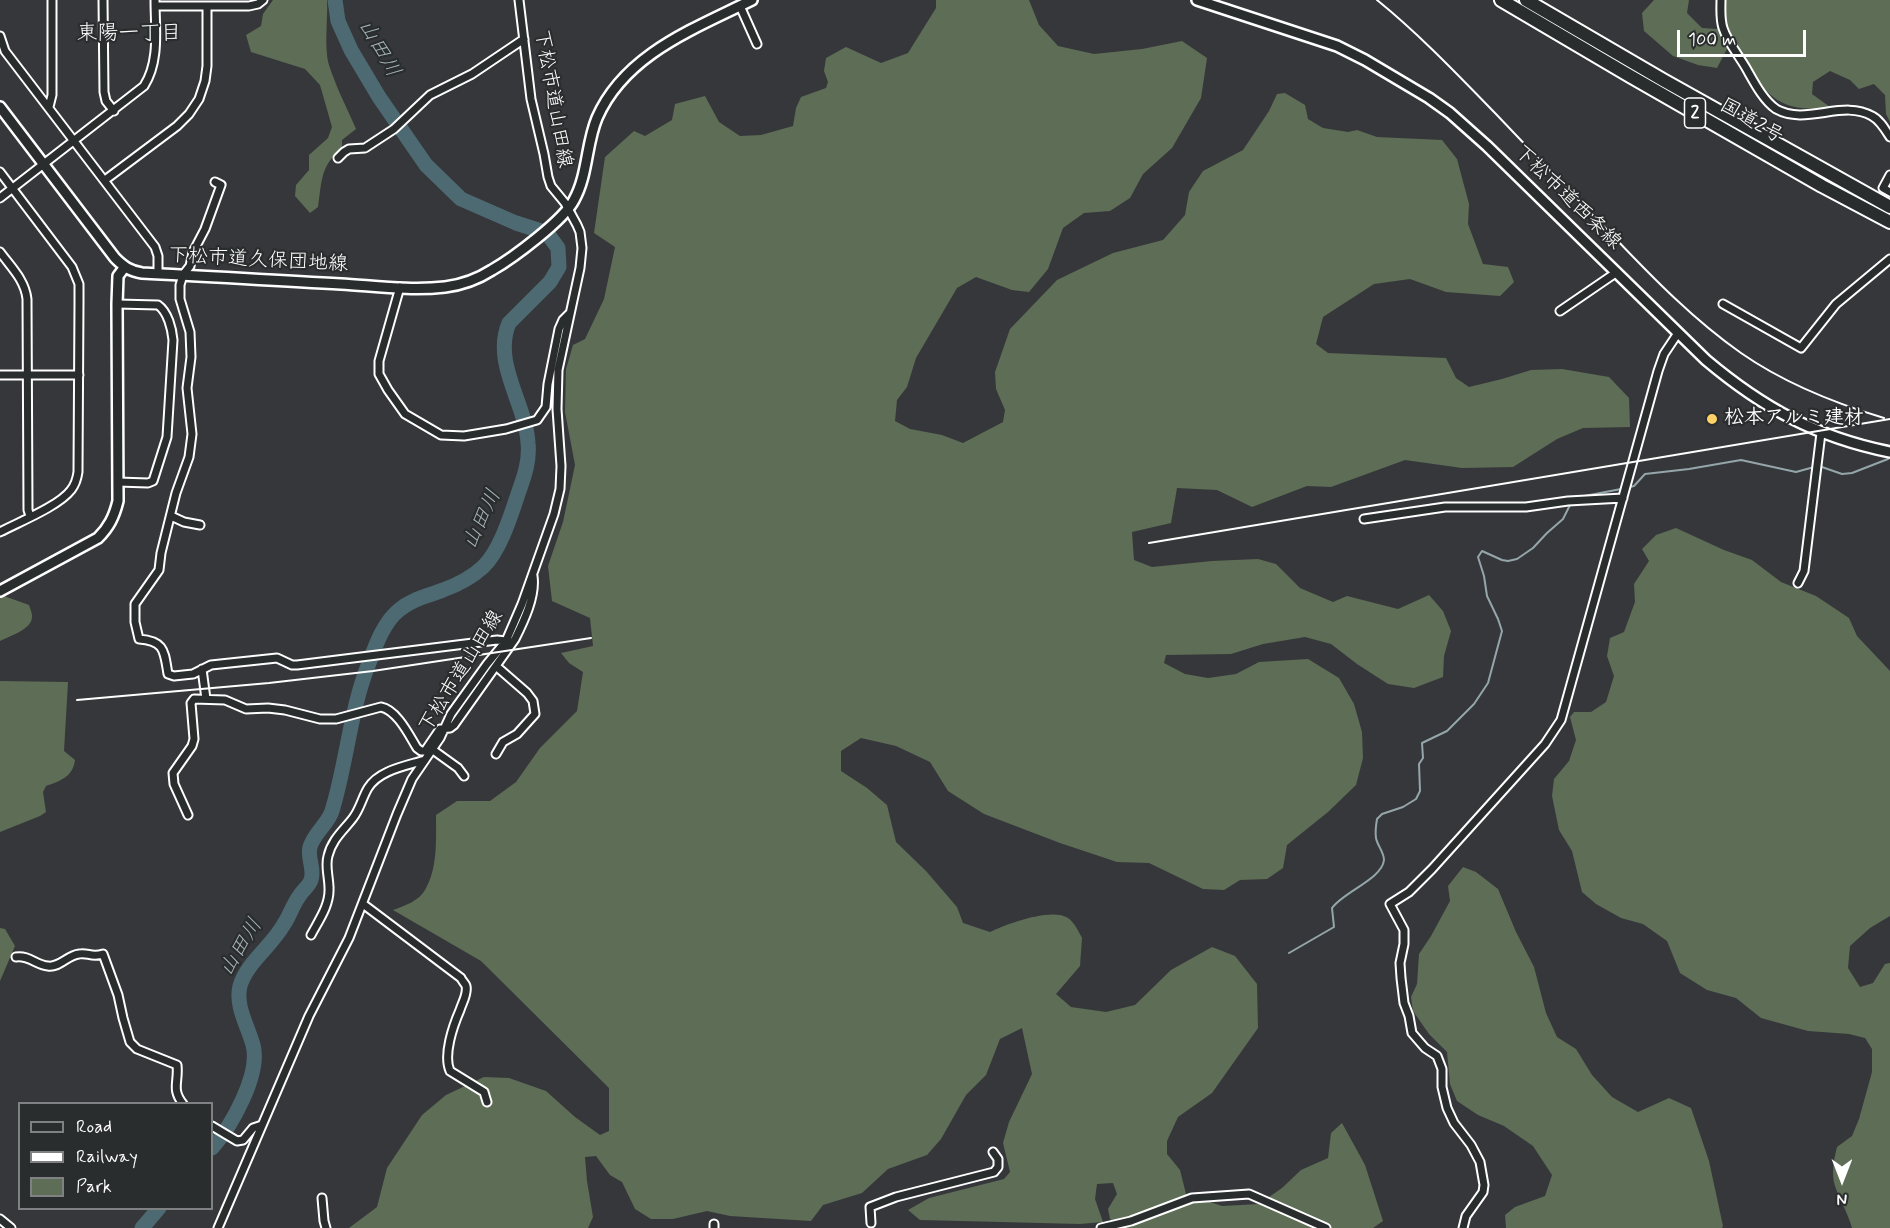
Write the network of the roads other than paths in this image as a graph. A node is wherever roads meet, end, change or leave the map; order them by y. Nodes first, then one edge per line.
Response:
1 (52, 0) edge
2 (104, 0) edge
3 (263, 0) edge
4 (519, 0) edge
5 (752, 0) edge
6 (1197, 0) edge
7 (1501, 0) edge
8 (1526, 0) edge
9 (1721, 0) edge
10 (155, 3) edge
11 (207, 6) junction
12 (740, 6) junction
13 (0, 36) edge
14 (524, 39) junction
15 (757, 44) dead end
16 (0, 107) edge
17 (49, 107) junction
18 (114, 111) junction
19 (1890, 136) edge
20 (74, 141) junction
21 (338, 158) dead end
22 (44, 165) junction
23 (0, 172) edge
24 (1890, 175) edge
25 (105, 180) junction
26 (215, 182) dead end
27 (13, 188) junction
28 (1890, 192) edge
29 (0, 198) edge
30 (1890, 207) edge
31 (569, 209) junction
32 (1890, 222) edge
33 (0, 252) edge
34 (1890, 259) edge
35 (124, 268) junction
36 (1617, 272) junction
37 (158, 274) junction
38 (183, 276) junction
39 (400, 287) junction
40 (117, 304) junction
41 (1723, 304) dead end
42 (1560, 311) dead end
43 (570, 312) junction
44 (1678, 333) junction
45 (0, 375) edge
46 (27, 375) junction
47 (79, 375) junction
48 (1821, 433) junction
49 (1890, 452) edge
50 (118, 482) junction
51 (1623, 498) junction
52 (30, 516) junction
53 (171, 516) junction
54 (1364, 519) dead end
55 (200, 525) dead end
56 (0, 532) edge
57 (532, 573) junction
58 (1798, 583) dead end
59 (0, 591) edge
60 (506, 641) junction
61 (496, 666) junction
62 (202, 669) junction
63 (206, 699) junction
64 (444, 729) junction
65 (433, 750) junction
66 (496, 754) dead end
67 (426, 759) junction
68 (464, 776) dead end
69 (188, 815) dead end
70 (363, 904) junction
71 (311, 935) dead end
72 (16, 957) dead end
73 (182, 1102) edge
74 (487, 1102) dead end
75 (262, 1125) junction
76 (215, 1128) edge
77 (993, 1152) dead end
78 (322, 1198) dead end
79 (0, 1218) edge
80 (872, 1223) dead end
81 (12, 1228) edge
82 (218, 1228) edge
83 (326, 1228) edge
84 (1101, 1228) edge
85 (1326, 1228) edge
86 (1463, 1228) edge

1 - 17 street
2 - 18 street
3 - 11 street
4 - 14 street, 下松市道山田線
5 - 12 street
6 - 36 street, 下松市道西条線
7 - 32 highway, 国道2号 / 2
8 - 30 highway, 国道2号 / 2
9 - 19 street
10 - 11 street
10 - 18 street
11 - 25 street
12 - 15 street
12 - 31 street
13 - 17 street
14 - 21 street
14 - 31 street, 下松市道山田線
16 - 22 street
17 - 20 street
18 - 20 street
20 - 22 street
20 - 25 street
22 - 27 street
22 - 35 street
23 - 27 street
24 - 28 street
25 - 37 street
26 - 38 street
27 - 29 street
27 - 47 street
31 - 39 street, 下松市道久保団地線
31 - 43 street, 下松市道山田線
33 - 46 street
34 - 41 street
35 - 37 street, 下松市道久保団地線
35 - 40 street
36 - 42 street
36 - 44 street, 下松市道西条線
37 - 38 street, 下松市道久保団地線
38 - 39 street, 下松市道久保団地線
38 - 53 street
39 - 43 street
40 - 50 street
40 - 50 street
43 - 57 street, 下松市道山田線
44 - 48 street, 下松市道西条線
44 - 51 street
45 - 46 street
46 - 47 street
46 - 52 street
47 - 52 street
48 - 49 street, 下松市道西条線
48 - 58 street
50 - 59 street
51 - 54 street
51 - 86 street
52 - 56 street
53 - 55 street
53 - 62 street
57 - 60 street, 下松市道山田線
57 - 61 street
60 - 62 street
60 - 64 street, 下松市道山田線
61 - 64 street
61 - 66 street
62 - 63 street
63 - 64 street
63 - 69 street
64 - 65 street, 下松市道山田線
65 - 67 street, 下松市道山田線
65 - 68 street
67 - 70 street, 下松市道山田線
67 - 71 street
70 - 74 street
70 - 75 street, 下松市道山田線
72 - 73 street
75 - 76 street
75 - 82 street, 下松市道山田線
77 - 80 street
78 - 83 street
79 - 81 street
84 - 85 street

